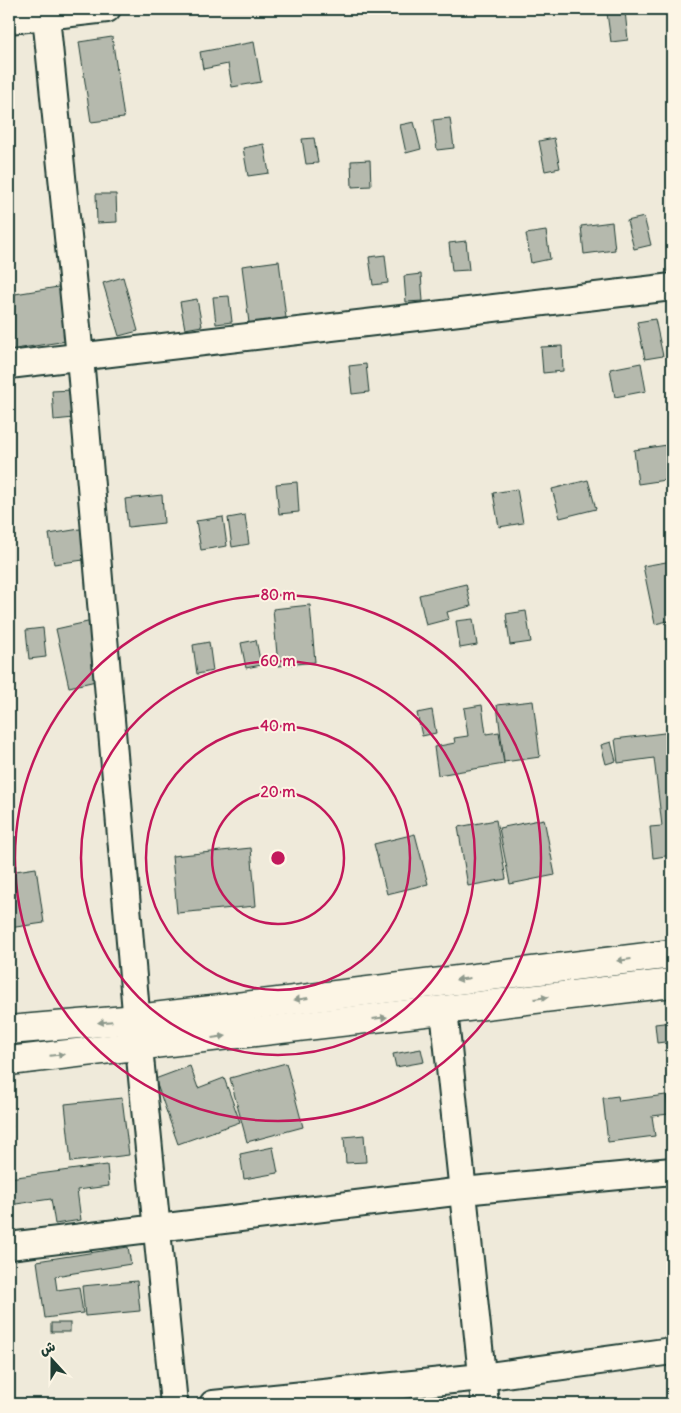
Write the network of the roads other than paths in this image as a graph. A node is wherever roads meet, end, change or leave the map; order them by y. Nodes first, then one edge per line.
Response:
1 (106, 9) edge
2 (28, 16) edge
3 (672, 288) edge
4 (80, 358) junction
5 (9, 364) edge
6 (672, 954) edge
7 (672, 983) edge
8 (444, 1010) junction
9 (137, 1019) junction
10 (9, 1030) edge
11 (139, 1046) junction
12 (9, 1061) edge
13 (672, 1171) edge
14 (463, 1191) junction
15 (157, 1229) junction
16 (9, 1246) edge
17 (672, 1351) edge
18 (482, 1376) junction
19 (174, 1404) edge
20 (213, 1404) edge
21 (485, 1404) edge

1 - 2 street
2 - 4 street
3 - 4 street
4 - 5 street
4 - 9 street
6 -> 9 main road
8 -> 7 main road
11 -> 8 main road
8 - 14 street
9 -> 10 main road
9 - 11 street
12 -> 11 main road
11 - 15 street
13 - 14 street
14 - 15 street
14 - 18 street
15 - 16 street
15 - 19 street
17 - 18 street
18 - 20 street
18 - 21 street

